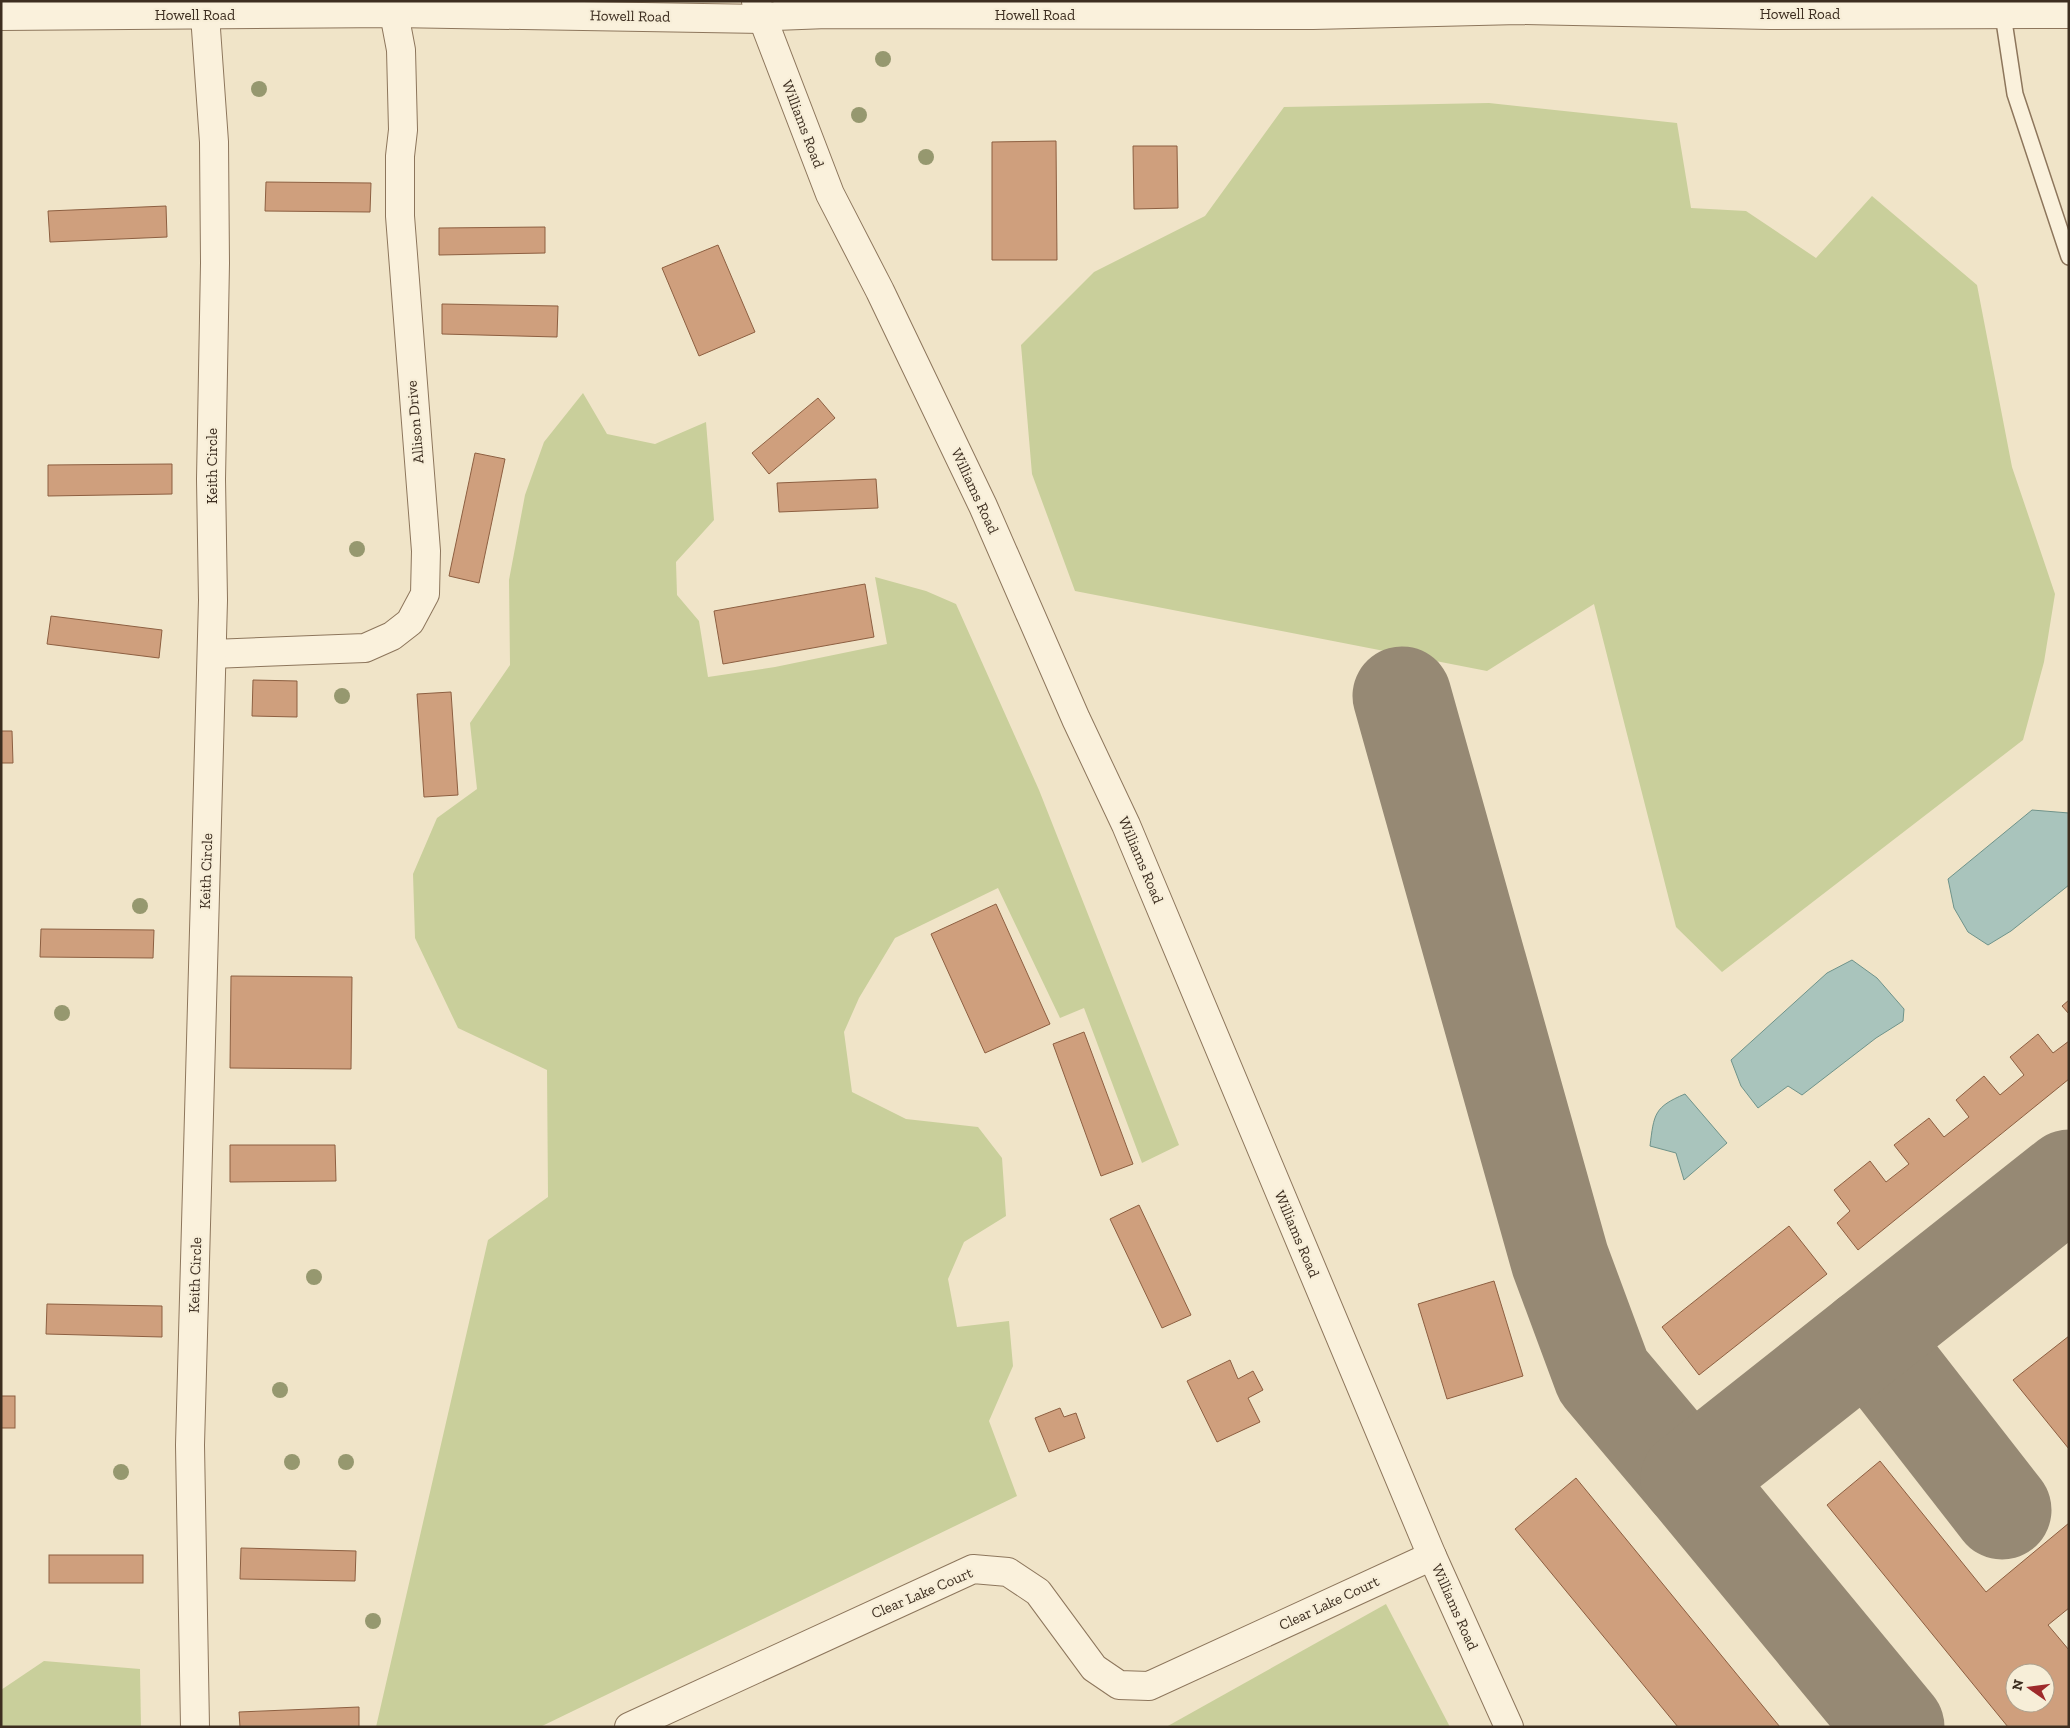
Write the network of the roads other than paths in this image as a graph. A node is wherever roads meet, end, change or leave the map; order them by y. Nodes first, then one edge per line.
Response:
1 (2002, 8) edge
2 (759, 10) edge
3 (394, 13) junction
4 (2069, 14) edge
5 (205, 15) junction
6 (1, 16) edge
7 (2069, 257) edge
8 (212, 654) junction
9 (1432, 1556) junction
10 (195, 1727) edge
11 (629, 1727) edge
12 (1509, 1727) edge

1 - 2 street, Howell Road
1 - 4 street, Howell Road
1 - 7 lane
2 - 3 street, Howell Road
2 - 9 street, Williams Road
3 - 5 street, Howell Road
3 - 8 street, Allison Drive
5 - 6 street, Howell Road
5 - 8 street, Keith Circle
8 - 10 street, Keith Circle
9 - 11 street, Clear Lake Court
9 - 12 street, Williams Road

